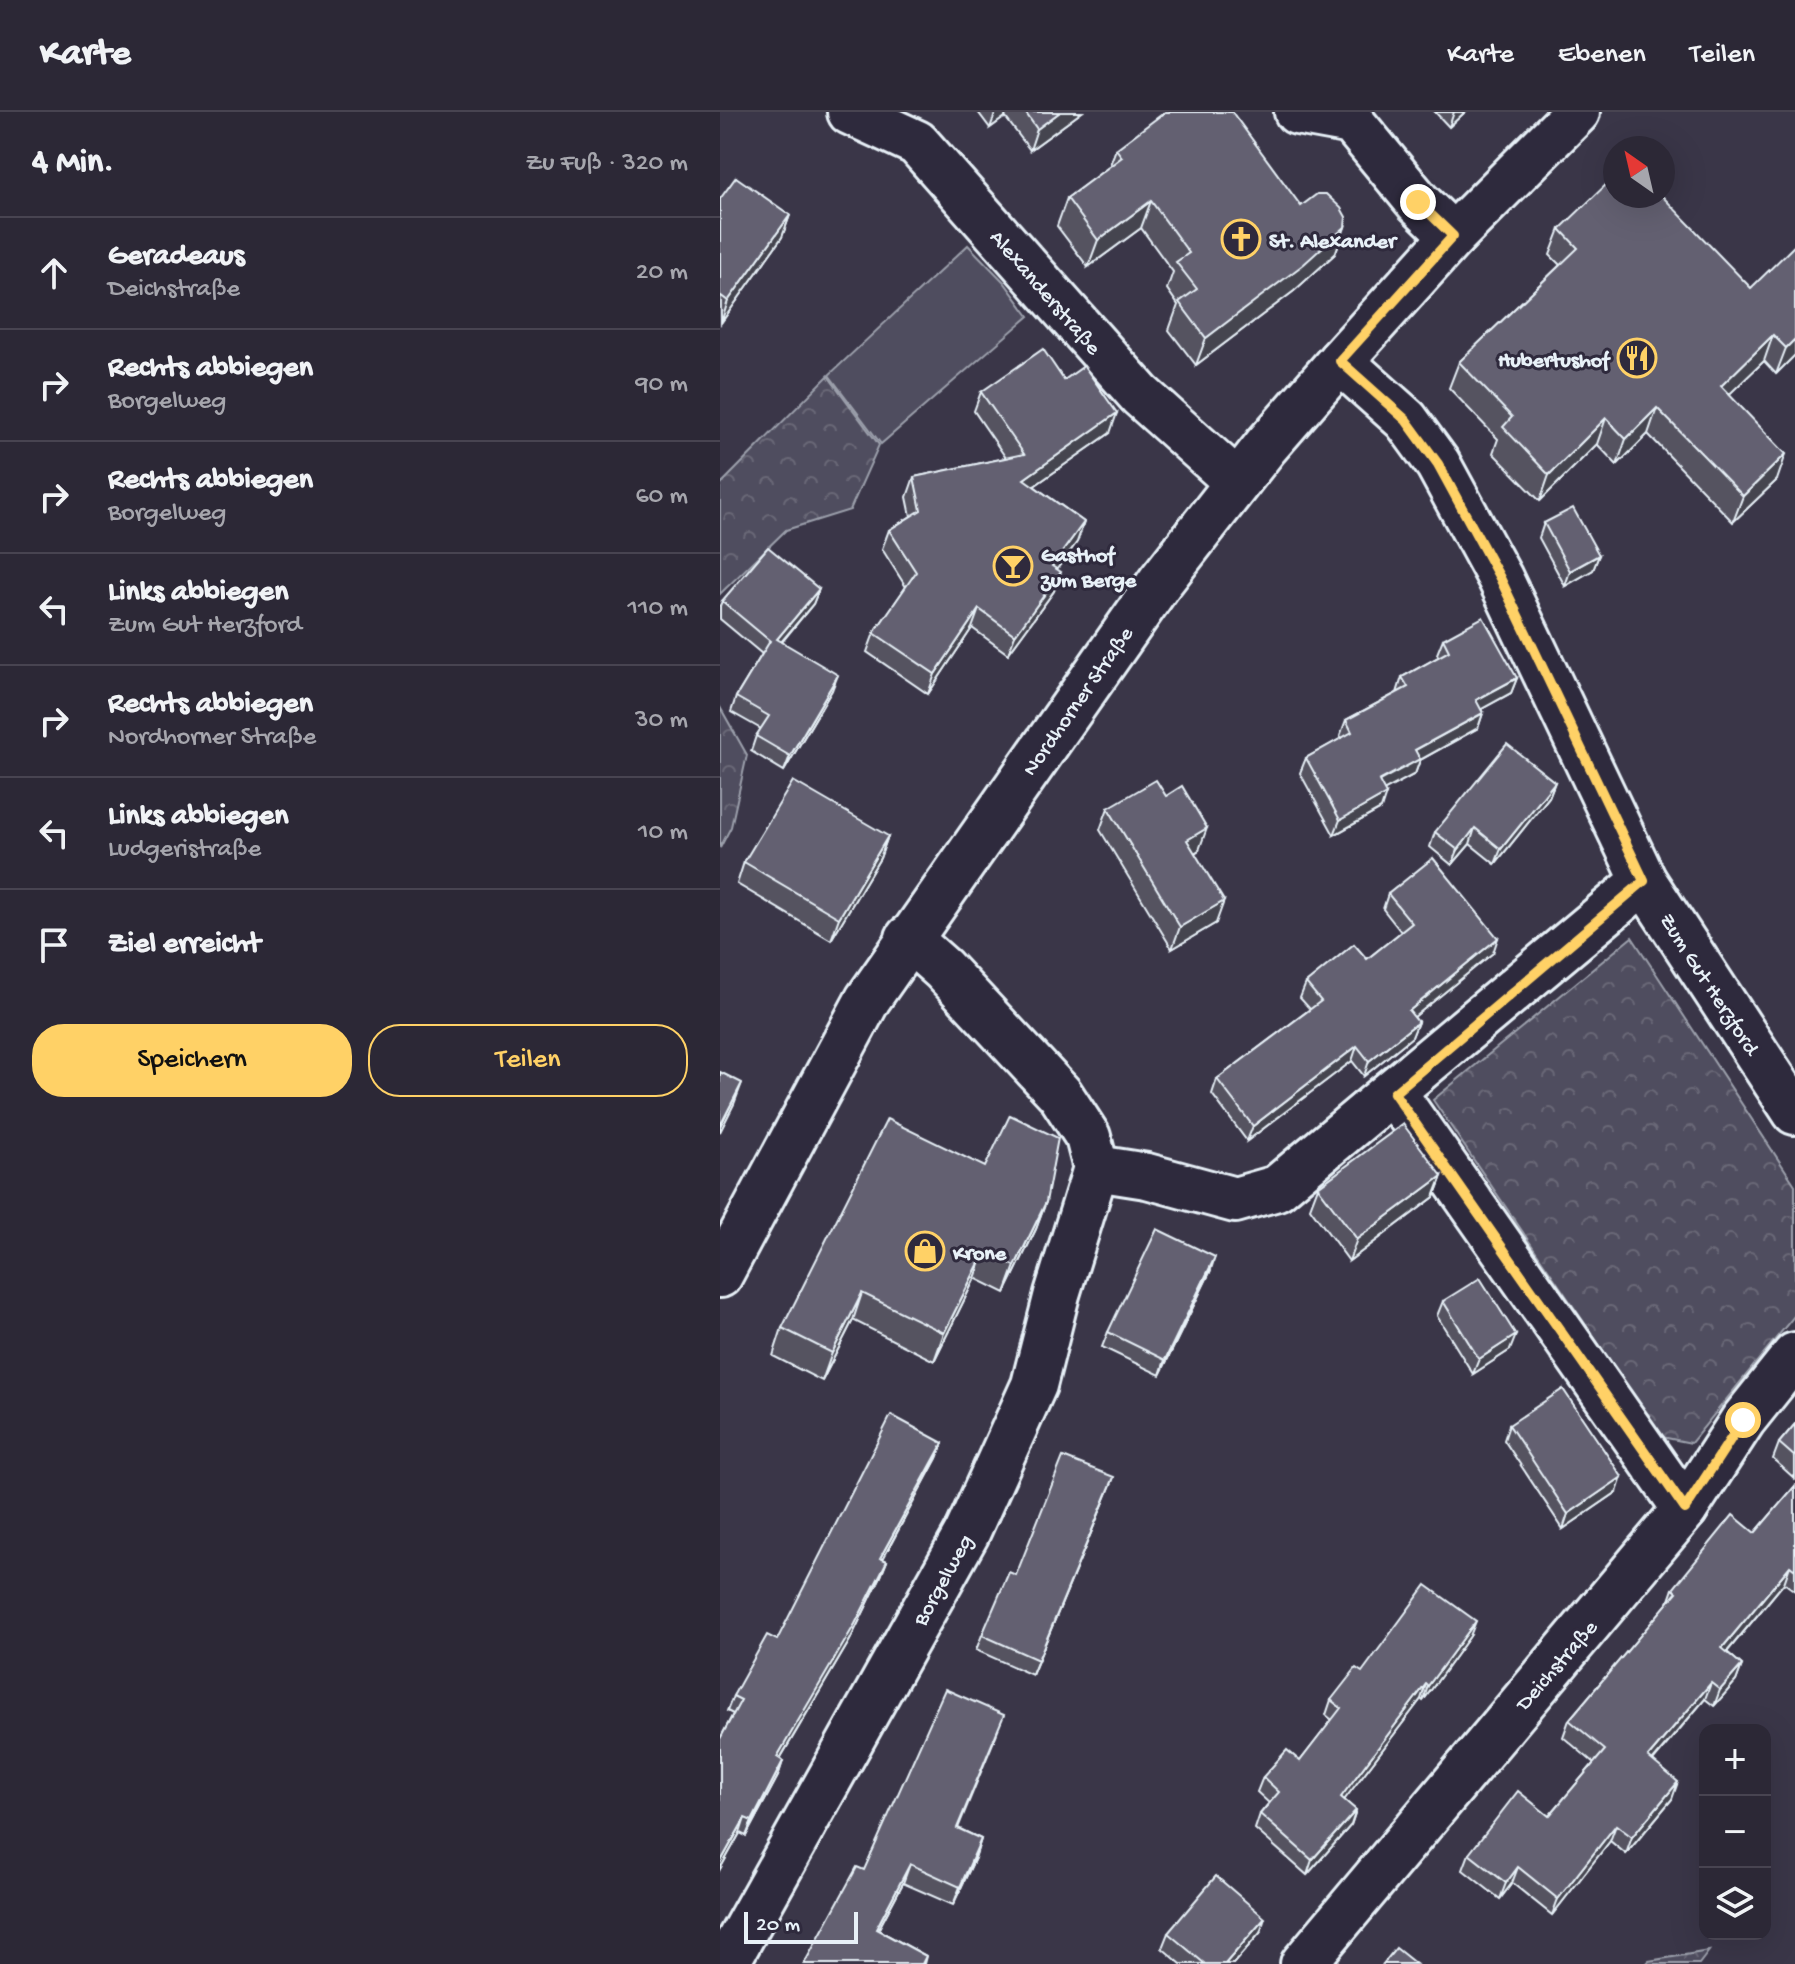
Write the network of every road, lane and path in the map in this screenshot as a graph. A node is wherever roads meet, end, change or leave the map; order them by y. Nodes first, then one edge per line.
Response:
1 (850, 112) edge
2 (1297, 112) edge
3 (1577, 112) edge
4 (1453, 236) junction
5 (1340, 361) junction
6 (1237, 482) junction
7 (1644, 881) junction
8 (908, 938) junction
9 (1394, 1093) junction
10 (1795, 1112) edge
11 (1096, 1168) junction
12 (720, 1275) edge
13 (1795, 1355) edge
14 (1685, 1509) junction
15 (726, 1964) edge
16 (1303, 1964) edge

1 - 6 street, Alexanderstraße
2 - 4 street
3 - 4 street, Nordhorner Straße
4 - 5 street, Nordhorner Straße
5 - 6 street, Nordhorner Straße
5 - 7 street, Zum Gut Herzford
6 - 8 street, Nordhorner Straße
7 - 9 street
7 - 10 street, Zum Gut Herzford
8 - 11 street
8 - 12 street, Nordhorner Straße
9 - 11 street
9 - 14 street
11 - 15 street, Borgelweg
13 - 14 street, Deichstraße
14 - 16 street, Deichstraße

